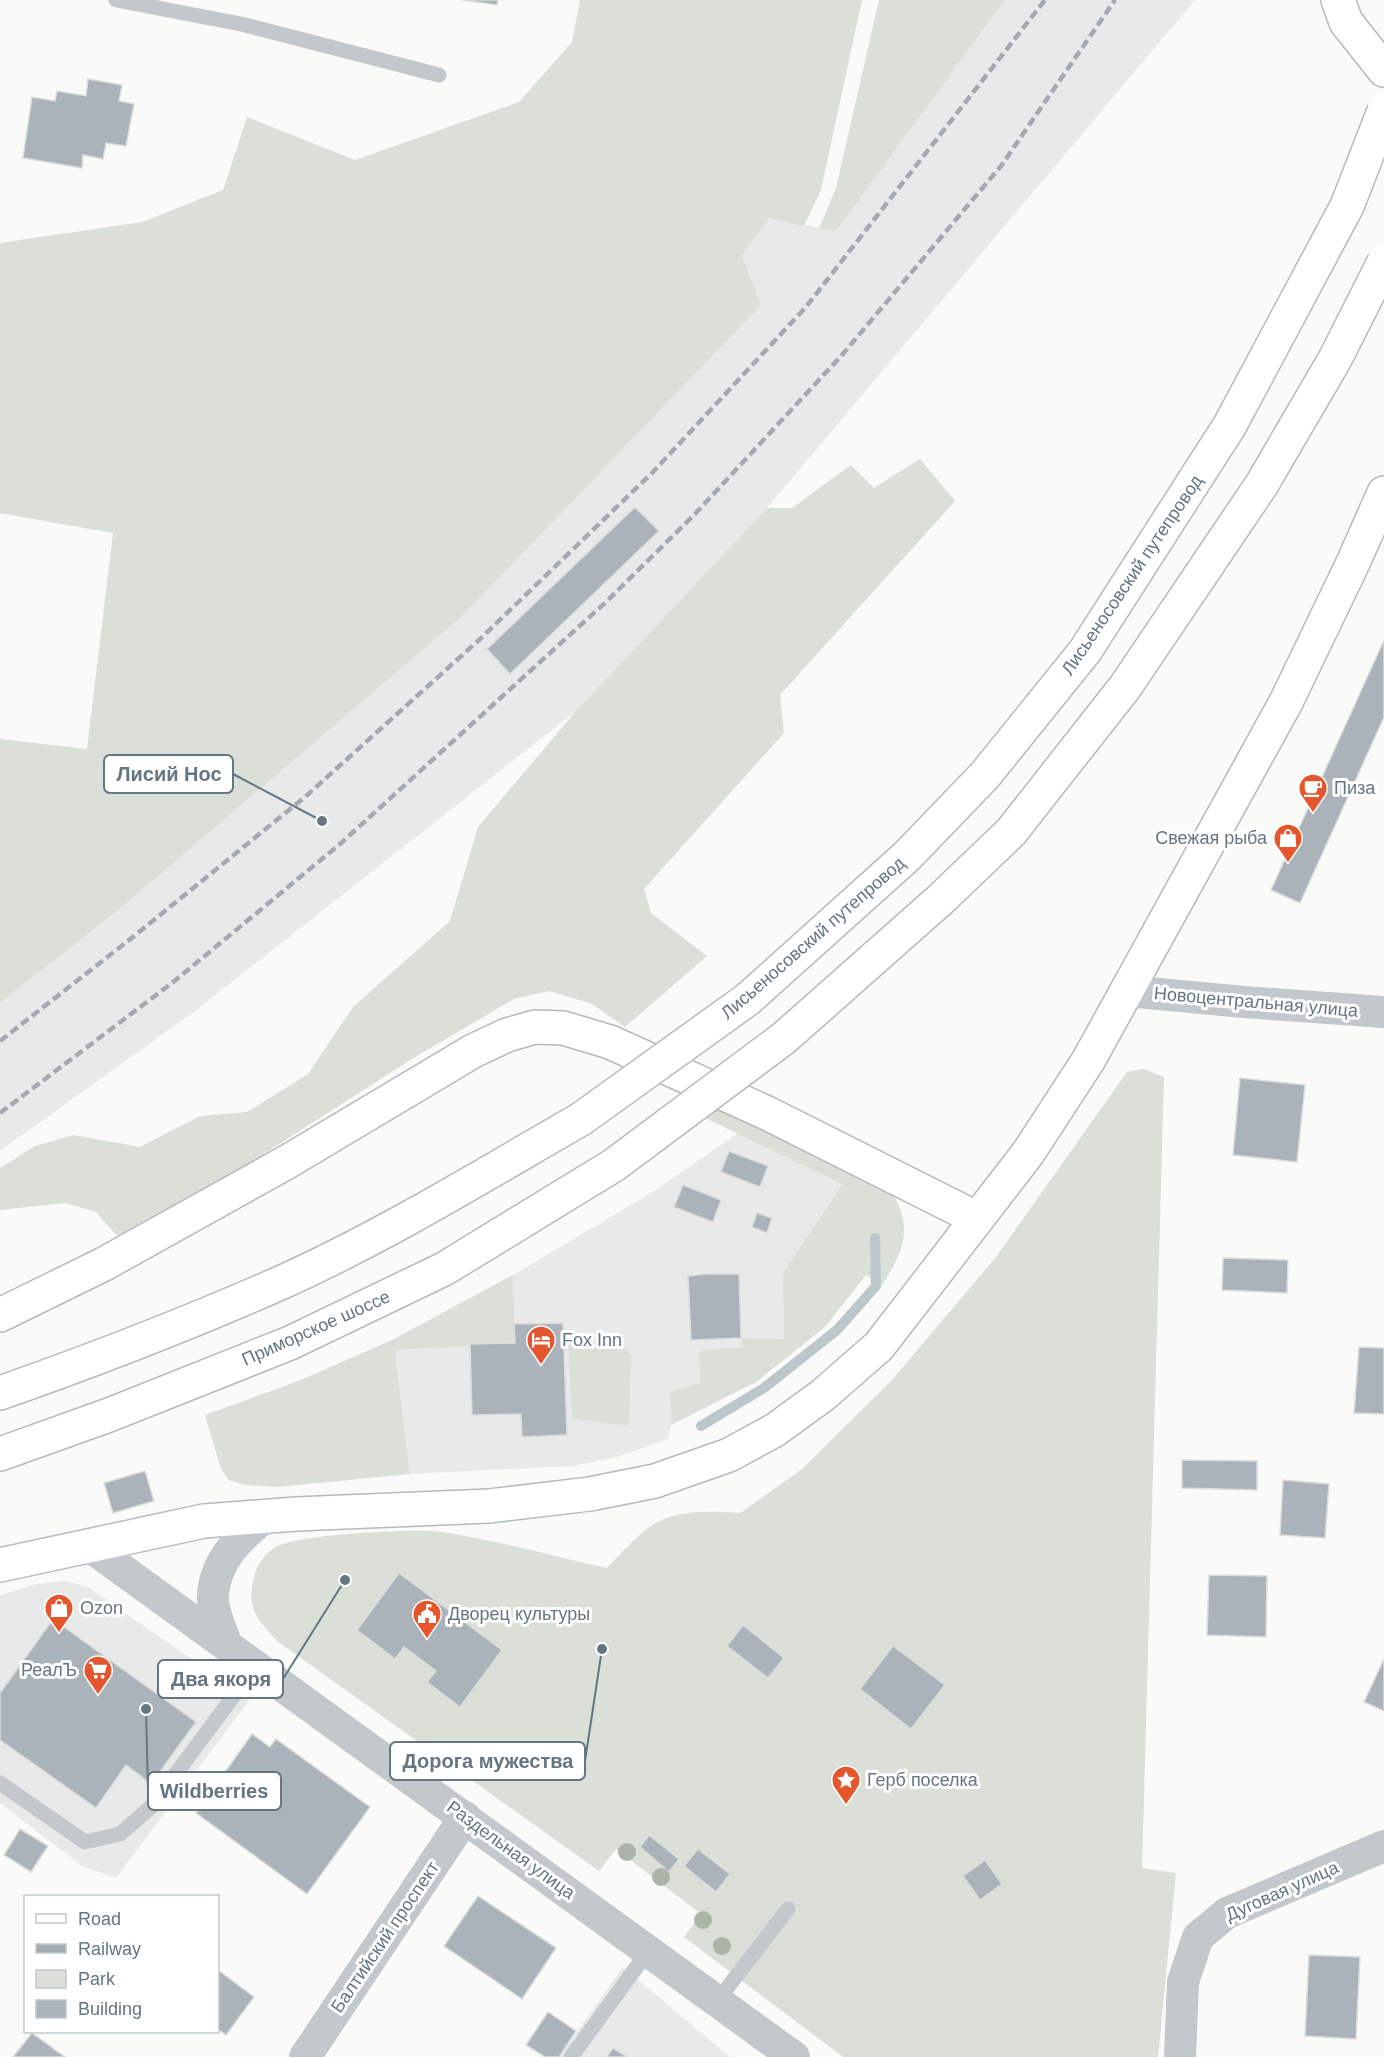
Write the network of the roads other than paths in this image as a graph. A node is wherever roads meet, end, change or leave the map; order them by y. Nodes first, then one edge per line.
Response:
1 (116, 0) edge
2 (1338, 0) edge
3 (1384, 70) edge
4 (439, 75) dead end
5 (1384, 111) edge
6 (1384, 262) edge
7 (1384, 493) edge
8 (1127, 991) junction
9 (1384, 1012) edge
10 (976, 1218) junction
11 (0, 1315) edge
12 (0, 1394) edge
13 (0, 1454) edge
14 (266, 1516) junction
15 (88, 1545) junction
16 (0, 1564) edge
17 (226, 1644) junction
18 (256, 1666) junction
19 (0, 1783) edge
20 (465, 1817) junction
21 (1384, 1846) edge
22 (789, 1909) dead end
23 (649, 1950) junction
24 (718, 2000) junction
25 (305, 2057) edge
26 (571, 2057) edge
27 (794, 2057) edge
28 (1180, 2057) edge

1 - 4 lane
2 - 3 main road
5 - 12 main road, Лисьеносовский путепровод, bridge
6 - 13 main road, Приморское шоссе, bridge
7 - 8 main road
8 - 9 street, Новоцентральная улица
8 - 10 main road
10 - 11 main road
10 - 14 main road
14 - 15 main road
14 - 17 street
15 - 16 main road
15 - 17 street, Раздельная улица
17 - 18 street, Раздельная улица
18 - 19 lane
18 - 20 street, Раздельная улица
20 - 23 street, Раздельная улица
20 - 25 street, Балтийский проспект
21 - 28 street, Дуговая улица
22 - 24 lane
23 - 24 street, Раздельная улица
23 - 26 lane
24 - 27 street, Раздельная улица

